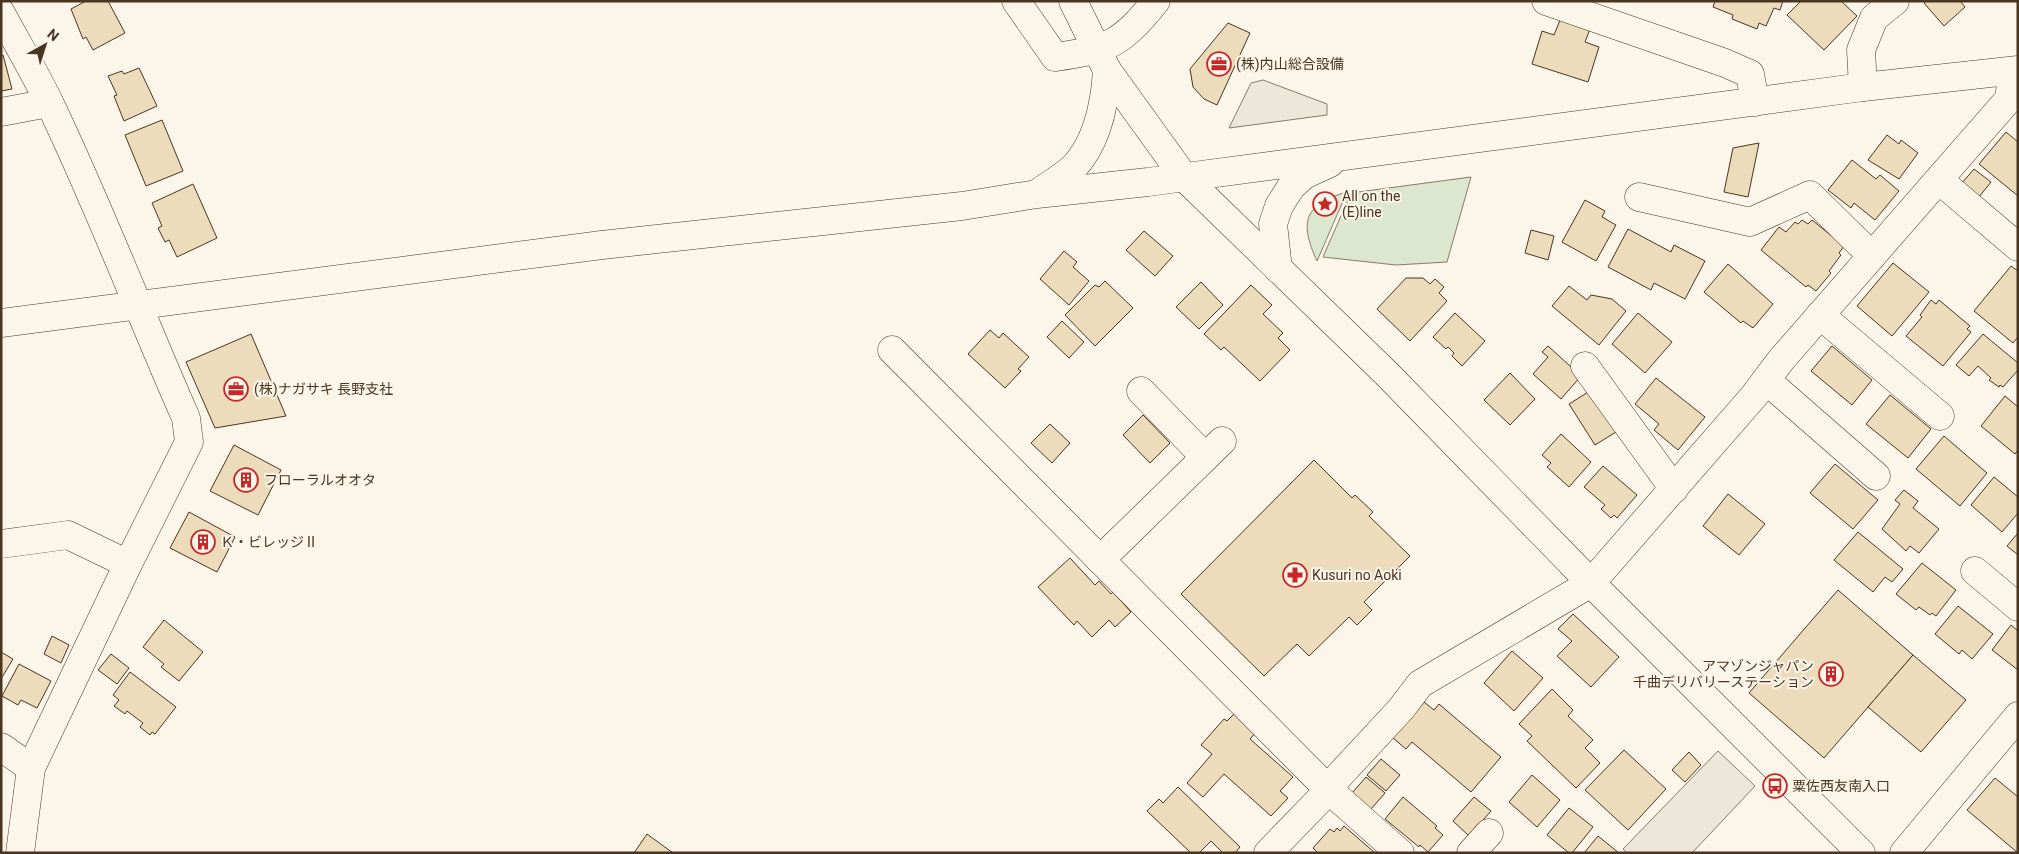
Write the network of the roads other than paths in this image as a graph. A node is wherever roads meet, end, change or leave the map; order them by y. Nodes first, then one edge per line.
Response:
1 (1016, 1) edge
2 (1073, 1) edge
3 (1156, 1) edge
4 (1546, 1) edge
5 (1895, 1) edge
6 (1, 13) edge
7 (1102, 60) junction
8 (2015, 70) edge
9 (1863, 87) junction
10 (1755, 102) junction
11 (50, 103) junction
12 (1, 112) edge
13 (1349, 155) junction
14 (1184, 177) junction
15 (1939, 180) junction
16 (1037, 194) junction
17 (1639, 197) dead end
18 (2018, 247) edge
19 (1872, 256) junction
20 (1278, 269) junction
21 (136, 305) junction
22 (1820, 315) junction
23 (1, 323) edge
24 (892, 350) dead end
25 (1585, 366) dead end
26 (1766, 380) junction
27 (1142, 391) dead end
28 (1940, 416) dead end
29 (1876, 476) dead end
30 (1674, 489) junction
31 (1, 544) edge
32 (1100, 560) junction
33 (128, 564) junction
34 (1975, 571) dead end
35 (1590, 583) junction
36 (2018, 607) edge
37 (2018, 716) edge
38 (1, 747) edge
39 (31, 768) junction
40 (1330, 790) junction
41 (20, 853) edge
42 (1268, 853) edge
43 (1400, 853) edge
44 (1861, 853) edge
45 (1904, 853) edge

1 - 7 street
2 - 7 street
3 - 7 street
4 - 10 street
5 - 9 street
6 - 11 street
7 - 14 street
7 - 16 street
8 - 9 street
8 - 15 street
9 - 10 street
10 - 13 street
11 - 12 street
11 - 21 street
13 - 14 street
13 - 20 street
14 - 16 street
14 - 20 street
15 - 18 street
15 - 19 street
16 - 21 street
17 - 19 street
19 - 22 street
20 - 35 street
21 - 23 street
21 - 33 street
22 - 26 street
22 - 28 street
24 - 32 street
25 - 30 street
26 - 29 street
26 - 30 street
27 - 32 street
30 - 35 street
31 - 33 street
32 - 40 street
33 - 39 street
34 - 36 street
35 - 40 street
35 - 44 street
37 - 45 street
38 - 39 street
39 - 41 street
40 - 42 street
40 - 43 street

